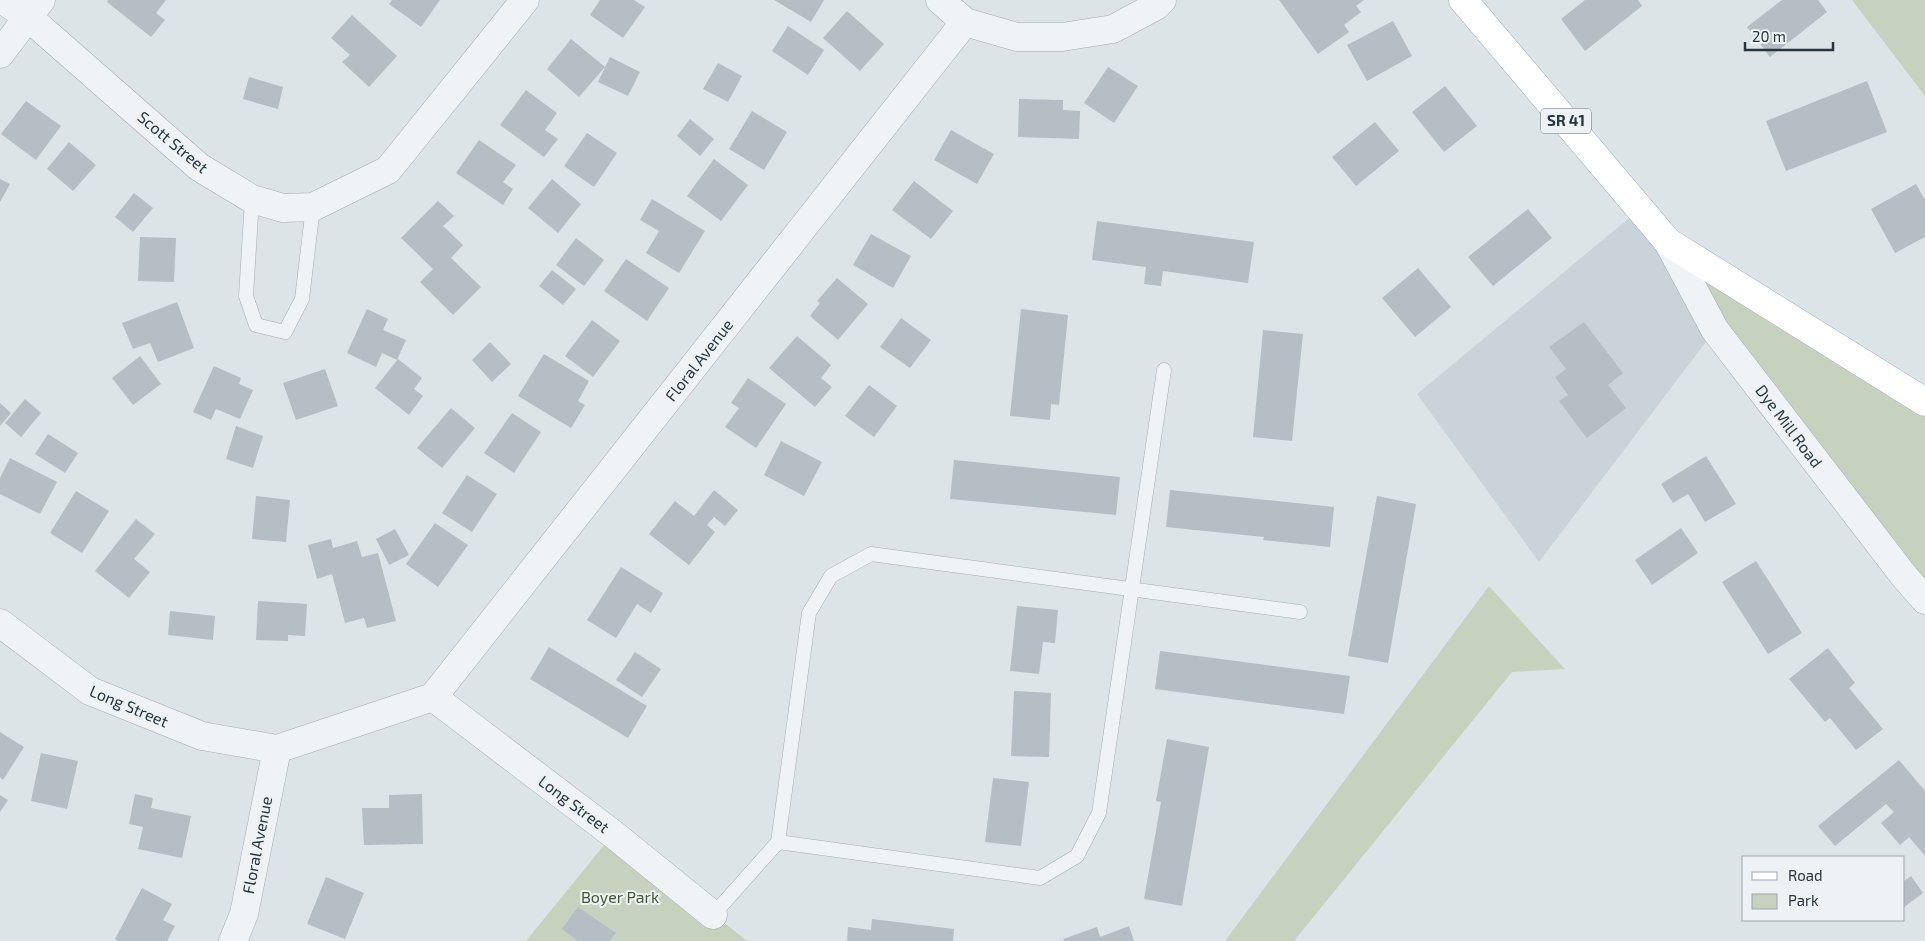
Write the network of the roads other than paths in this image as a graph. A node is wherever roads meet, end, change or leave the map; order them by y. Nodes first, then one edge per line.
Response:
1 (3, 0) edge
2 (525, 0) edge
3 (940, 0) edge
4 (1162, 0) edge
5 (1463, 0) edge
6 (35, 9) edge
7 (965, 22) junction
8 (0, 54) edge
9 (252, 199) junction
10 (313, 207) junction
11 (1668, 242) junction
12 (1164, 370) dead end
13 (1925, 402) edge
14 (1132, 590) junction
15 (1925, 600) edge
16 (1300, 612) dead end
17 (0, 623) edge
18 (433, 697) junction
19 (277, 748) junction
20 (778, 842) junction
21 (713, 915) joint
22 (233, 941) edge

1 - 6 street, Scott Street
2 - 10 street, Scott Street
3 - 7 street
4 - 7 street
5 - 11 main road, SR 41
6 - 8 street
6 - 9 street, Scott Street
7 - 18 street, Floral Avenue
9 - 10 street, Scott Street
9 - 10 lane
11 - 13 main road, SR 41
11 - 15 street, Dye Mill Road
12 - 14 lane
14 - 16 lane
14 - 20 lane
14 - 20 lane
17 - 19 street, Long Street
18 - 19 street
18 - 21 street, Long Street
19 - 22 street, Floral Avenue
20 - 21 lane

